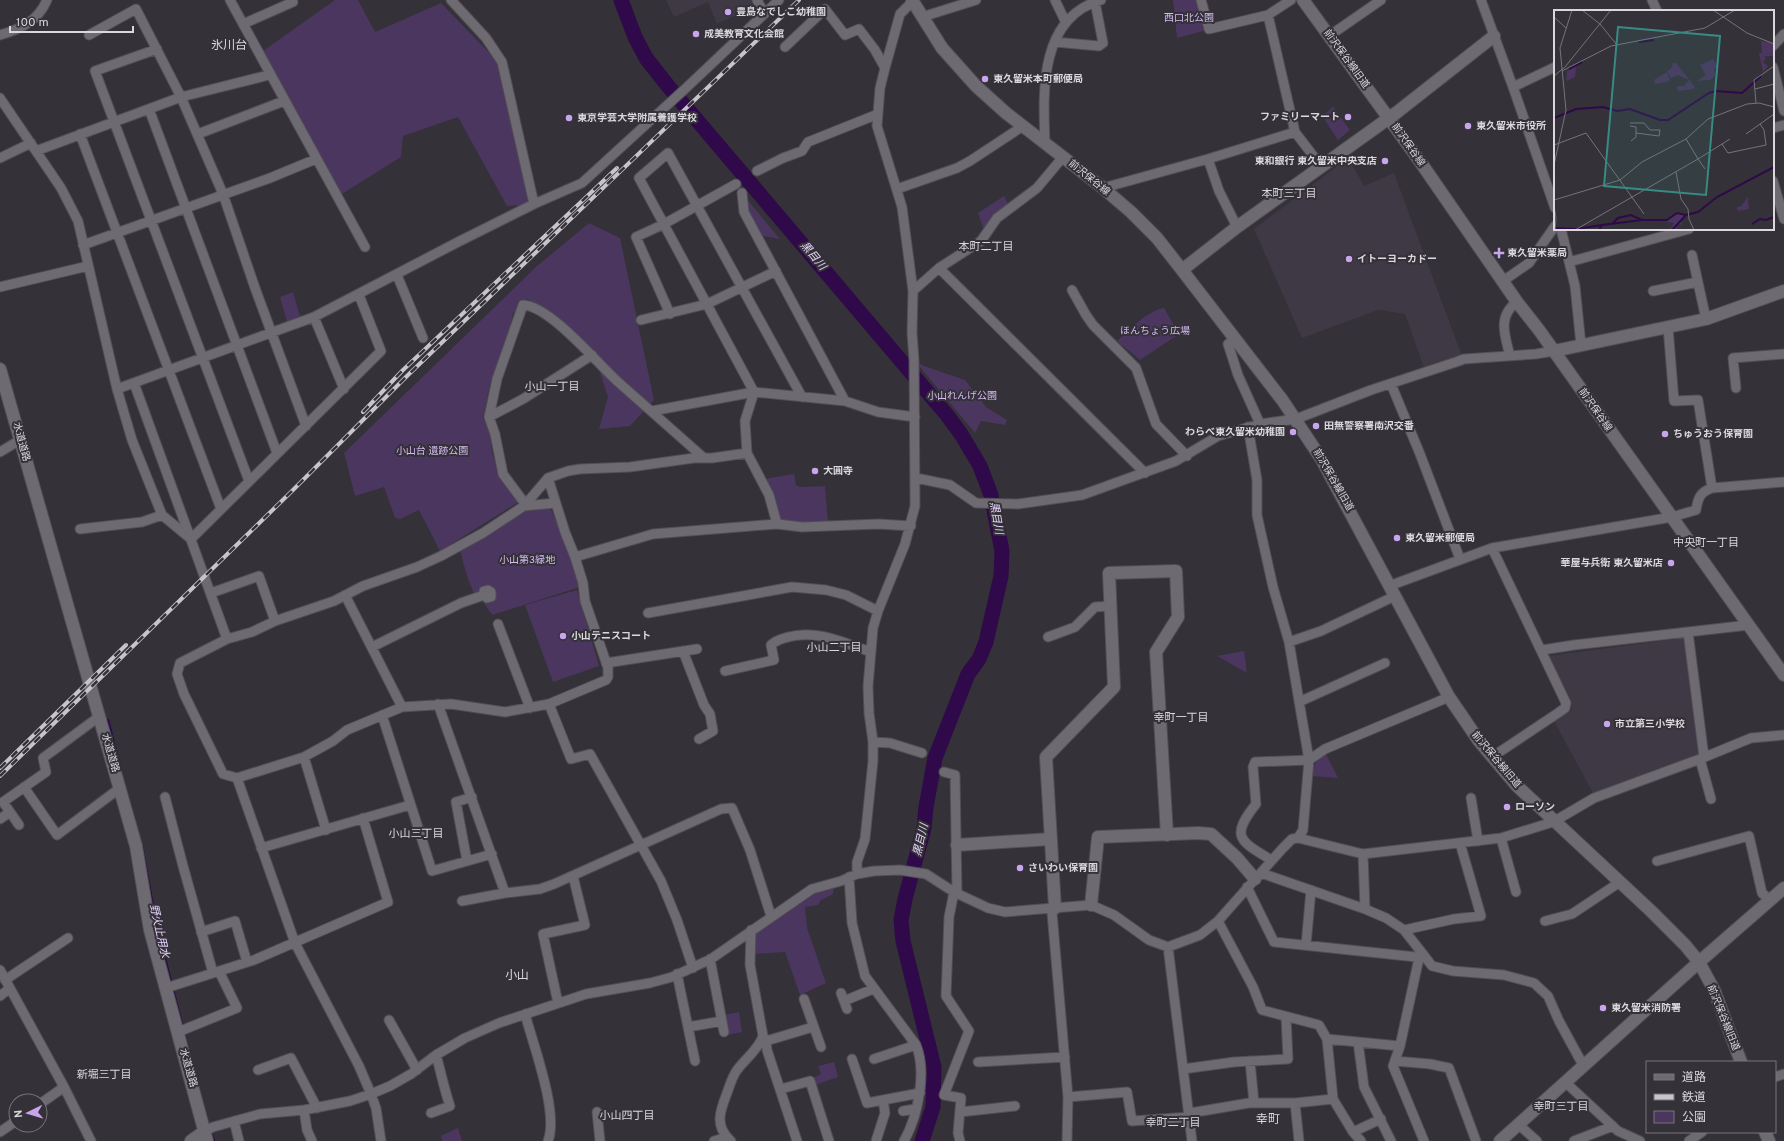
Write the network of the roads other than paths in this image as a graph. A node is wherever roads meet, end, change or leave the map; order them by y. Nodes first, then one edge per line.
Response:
1 (47, 0) edge
2 (230, 0) edge
3 (292, 0) edge
4 (451, 0) edge
5 (757, 0) edge
6 (779, 0) edge
7 (976, 0) edge
8 (1055, 0) edge
9 (1201, 0) edge
10 (1291, 0) edge
11 (1303, 0) edge
12 (1381, 0) edge
13 (1481, 0) edge
14 (1652, 0) edge
15 (913, 1) edge
16 (1098, 1) edge
17 (1657, 10) edge
18 (764, 13) junction
19 (1268, 15) junction
20 (922, 17) junction
21 (1066, 23) junction
22 (243, 24) junction
23 (1784, 34) edge
24 (0, 35) edge
25 (89, 35) dead end
26 (1329, 36) junction
27 (1494, 36) junction
28 (1055, 42) junction
29 (1774, 45) edge
30 (785, 47) dead end
31 (157, 49) junction
32 (1554, 67) edge
33 (885, 68) junction
34 (1774, 71) edge
35 (269, 75) junction
36 (1514, 87) junction
37 (181, 97) junction
38 (0, 98) edge
39 (284, 101) junction
40 (149, 109) junction
41 (4, 110) edge
42 (1784, 110) edge
43 (878, 114) junction
44 (1389, 119) junction
45 (114, 122) junction
46 (1784, 125) edge
47 (1023, 126) junction
48 (1774, 128) edge
49 (1295, 132) junction
50 (80, 134) junction
51 (198, 134) junction
52 (1045, 143) junction
53 (34, 147) junction
54 (1063, 157) junction
55 (0, 158) edge
56 (316, 159) junction
57 (1208, 159) junction
58 (1321, 166) junction
59 (757, 172) dead end
60 (736, 184) dead end
61 (1774, 184) edge
62 (1103, 188) junction
63 (897, 189) junction
64 (742, 193) dead end
65 (224, 194) junction
66 (534, 204) junction
67 (1554, 205) edge
68 (698, 206) junction
69 (186, 208) junction
70 (1784, 219) edge
71 (151, 221) junction
72 (664, 224) junction
73 (1237, 227) junction
74 (1554, 227) edge
75 (1561, 230) edge
76 (1685, 230) edge
77 (117, 233) junction
78 (83, 245) junction
79 (365, 247) dead end
80 (1692, 255) dead end
81 (1569, 262) junction
82 (88, 266) junction
83 (939, 268) junction
84 (776, 270) junction
85 (1182, 270) junction
86 (398, 275) junction
87 (1503, 281) junction
88 (1698, 282) junction
89 (0, 287) edge
90 (743, 288) junction
91 (1072, 290) dead end
92 (913, 291) junction
93 (1653, 291) dead end
94 (1784, 291) edge
95 (359, 295) junction
96 (1517, 302) junction
97 (707, 304) junction
98 (670, 314) junction
99 (314, 317) junction
100 (1706, 319) junction
101 (641, 320) dead end
102 (1668, 327) junction
103 (271, 333) junction
104 (423, 338) dead end
105 (1235, 340) junction
106 (1581, 345) junction
107 (237, 346) junction
108 (1554, 351) junction
109 (1784, 354) edge
110 (592, 355) junction
111 (1510, 356) junction
112 (203, 358) junction
113 (0, 369) edge
114 (169, 370) junction
115 (134, 383) junction
116 (2, 384) edge
117 (1391, 384) junction
118 (1736, 388) dead end
119 (117, 389) junction
120 (344, 389) junction
121 (754, 392) junction
122 (802, 397) junction
123 (845, 402) junction
124 (652, 411) junction
125 (489, 417) junction
126 (915, 417) junction
127 (1296, 419) junction
128 (1260, 424) junction
129 (306, 426) junction
130 (1248, 427) junction
131 (20, 440) junction
132 (0, 452) edge
133 (277, 453) junction
134 (747, 453) junction
135 (1187, 456) junction
136 (704, 458) junction
137 (1145, 473) junction
138 (548, 478) junction
139 (916, 478) junction
140 (248, 481) junction
141 (1784, 482) edge
142 (1712, 488) junction
143 (555, 503) junction
144 (525, 506) junction
145 (221, 509) junction
146 (162, 515) junction
147 (1672, 517) junction
148 (777, 524) junction
149 (911, 526) junction
150 (80, 529) dead end
151 (191, 539) junction
152 (1492, 548) junction
153 (575, 557) junction
154 (1460, 559) junction
155 (1392, 591) junction
156 (210, 593) junction
157 (345, 595) junction
158 (484, 595) dead end
159 (1111, 606) junction
160 (878, 611) junction
161 (648, 613) dead end
162 (275, 621) junction
163 (498, 624) dead end
164 (1749, 625) junction
165 (1688, 632) junction
166 (1048, 637) dead end
167 (227, 639) junction
168 (1289, 642) junction
169 (372, 647) junction
170 (697, 649) dead end
171 (1542, 650) junction
172 (683, 651) junction
173 (871, 652) junction
174 (606, 663) junction
175 (1385, 663) dead end
176 (725, 671) dead end
177 (1784, 675) edge
178 (1449, 697) junction
179 (1299, 702) junction
180 (438, 704) junction
181 (549, 704) junction
182 (402, 707) junction
183 (530, 708) junction
184 (382, 715) junction
185 (100, 716) junction
186 (1784, 735) edge
187 (699, 739) dead end
188 (874, 742) junction
189 (922, 753) dead end
190 (304, 757) junction
191 (1492, 757) junction
192 (1702, 758) junction
193 (1308, 760) junction
194 (944, 772) dead end
195 (237, 778) junction
196 (24, 787) junction
197 (120, 788) junction
198 (165, 797) dead end
199 (472, 797) junction
200 (1471, 798) dead end
201 (1711, 799) dead end
202 (410, 805) junction
203 (10, 812) junction
204 (363, 818) junction
205 (0, 819) edge
206 (1553, 822) junction
207 (19, 825) dead end
208 (326, 830) junction
209 (1167, 835) junction
210 (1298, 838) junction
211 (1501, 838) junction
212 (1051, 839) junction
213 (1478, 841) junction
214 (1460, 843) junction
215 (641, 845) junction
216 (957, 845) junction
217 (261, 848) junction
218 (492, 854) junction
219 (1363, 854) junction
220 (1271, 860) junction
221 (467, 861) junction
222 (1657, 861) dead end
223 (573, 876) junction
224 (853, 876) junction
225 (1255, 880) junction
226 (1620, 882) junction
227 (1784, 888) edge
228 (1311, 890) junction
229 (1516, 892) dead end
230 (505, 893) junction
231 (956, 893) junction
232 (1770, 900) junction
233 (462, 901) dead end
234 (1091, 905) junction
235 (1054, 908) junction
236 (1365, 909) junction
237 (771, 916) junction
238 (1218, 921) junction
239 (1545, 921) dead end
240 (751, 930) junction
241 (1404, 930) junction
242 (201, 932) junction
243 (68, 938) dead end
244 (295, 943) junction
245 (1306, 946) junction
246 (1168, 947) junction
247 (1423, 958) junction
248 (710, 959) junction
249 (247, 962) junction
250 (1699, 962) junction
251 (693, 968) junction
252 (0, 970) edge
253 (216, 972) junction
254 (678, 974) junction
255 (5, 980) junction
256 (10, 988) junction
257 (166, 988) junction
258 (873, 989) junction
259 (0, 996) edge
260 (804, 999) dead end
261 (844, 1001) dead end
262 (558, 1003) junction
263 (525, 1014) junction
264 (1286, 1017) junction
265 (389, 1020) dead end
266 (722, 1020) junction
267 (688, 1027) junction
268 (813, 1027) junction
269 (178, 1032) junction
270 (724, 1032) dead end
271 (765, 1039) junction
272 (1327, 1039) junction
273 (1358, 1042) junction
274 (916, 1044) junction
275 (1400, 1046) junction
276 (820, 1047) dead end
277 (436, 1055) junction
278 (1065, 1057) junction
279 (852, 1059) dead end
280 (874, 1059) dead end
281 (695, 1061) dead end
282 (1250, 1061) junction
283 (1395, 1061) junction
284 (1741, 1061) edge
285 (978, 1062) dead end
286 (1583, 1065) junction
287 (258, 1070) dead end
288 (417, 1070) junction
289 (1183, 1070) junction
290 (1565, 1082) junction
291 (64, 1087) junction
292 (781, 1089) junction
293 (920, 1093) junction
294 (371, 1094) junction
295 (1068, 1097) junction
296 (48, 1098) edge
297 (1333, 1099) junction
298 (884, 1100) junction
299 (1254, 1103) junction
300 (1295, 1103) junction
301 (1015, 1106) dead end
302 (317, 1108) junction
303 (915, 1109) junction
304 (304, 1110) junction
305 (903, 1111) dead end
306 (597, 1112) dead end
307 (960, 1112) junction
308 (431, 1113) dead end
309 (1190, 1115) junction
310 (1381, 1119) junction
311 (234, 1121) junction
312 (1519, 1125) junction
313 (1616, 1128) junction
314 (1353, 1132) junction
315 (1701, 1133) edge
316 (206, 1136) edge
317 (729, 1139) edge
318 (91, 1141) edge
319 (191, 1141) edge
320 (239, 1141) edge
321 (312, 1141) edge
322 (381, 1141) edge
323 (548, 1141) edge
324 (600, 1141) edge
325 (714, 1141) edge
326 (797, 1141) edge
327 (829, 1141) edge
328 (876, 1141) edge
329 (904, 1141) edge
330 (960, 1141) edge
331 (1067, 1141) edge
332 (1192, 1141) edge
333 (1298, 1141) edge
334 (1361, 1141) edge
335 (1391, 1141) edge
336 (1424, 1141) edge
337 (1476, 1141) edge
338 (1500, 1141) edge
339 (1537, 1141) edge
340 (1574, 1141) edge
341 (1621, 1141) edge
342 (1640, 1141) edge
343 (1689, 1141) edge

1 - 24 street
2 - 22 street
3 - 22 street
4 - 66 street
5 - 18 street
6 - 18 street
7 - 20 street
8 - 21 street
9 - 19 street
10 - 19 street
11 - 26 street, 前沢保谷線旧道
12 - 26 street
13 - 27 street
14 - 17 street
15 - 20 street, 前沢保谷線
15 - 33 street
16 - 21 street
16 - 28 street
18 - 66 street
19 - 49 street
20 - 47 street, 前沢保谷線
21 - 28 street
22 - 35 street
23 - 29 street
25 - 31 street
26 - 44 street, 前沢保谷線旧道
27 - 36 street
27 - 44 street
28 - 52 street
30 - 33 street
31 - 37 street
31 - 45 street
32 - 36 street
33 - 43 street
34 - 42 street
35 - 37 street
35 - 39 street
36 - 67 street
37 - 40 street
37 - 51 street
38 - 41 street
39 - 51 street
39 - 56 street
40 - 45 street
40 - 69 street
41 - 53 street
43 - 59 street
43 - 63 street
44 - 58 street, 前沢保谷線
44 - 87 street, 前沢保谷線
45 - 50 street
45 - 71 street
46 - 48 street
47 - 52 street, 前沢保谷線
47 - 63 street
49 - 57 street
49 - 58 street
50 - 53 street
50 - 77 street
51 - 65 street
52 - 54 street, 前沢保谷線
53 - 55 street
53 - 78 street
54 - 62 street, 前沢保谷線
54 - 83 street
56 - 65 street
56 - 79 street
57 - 62 street
57 - 73 street
58 - 73 street, 前沢保谷線
60 - 68 street
61 - 70 street
62 - 85 street, 前沢保谷線
63 - 92 street
64 - 84 street
65 - 69 street
65 - 103 street
66 - 86 street
68 - 72 street
68 - 72 street
68 - 90 street
69 - 71 street
69 - 107 street
71 - 77 street
71 - 112 street
72 - 97 street
72 - 98 street
73 - 85 street, 前沢保谷線
74 - 87 street
75 - 81 street
76 - 81 street
77 - 78 street
77 - 114 street
78 - 82 street
80 - 88 street
81 - 106 street
82 - 89 street
82 - 119 street
83 - 92 street
83 - 137 street
84 - 90 street
84 - 123 street
85 - 105 street, 前沢保谷線旧道
86 - 95 street
86 - 104 street
87 - 96 street, 前沢保谷線
88 - 93 street
88 - 100 street
90 - 97 street
90 - 122 street
91 - 135 street
92 - 126 street
94 - 100 street
95 - 99 street
95 - 120 street
96 - 108 street, 前沢保谷線
96 - 111 street
97 - 98 street
97 - 121 street
98 - 101 street
99 - 103 street
99 - 120 street
100 - 102 street
102 - 106 street
102 - 142 street
103 - 107 street
103 - 129 street
105 - 127 street, 前沢保谷線旧道
105 - 128 street
106 - 108 street
107 - 112 street
107 - 133 street
108 - 111 street
108 - 147 street, 前沢保谷線
109 - 118 street
110 - 124 street
110 - 125 street
110 - 125 street
111 - 117 street
112 - 114 street
112 - 140 street
113 - 116 street, 水道道路
114 - 115 street
114 - 145 street
115 - 119 street
115 - 151 street
116 - 131 street, 水道道路
117 - 127 street
117 - 154 street
119 - 146 street
120 - 129 street
121 - 122 street
121 - 124 street
121 - 134 street
122 - 123 street
123 - 126 street
124 - 136 street
125 - 144 street
126 - 139 street
127 - 128 street
127 - 155 street, 前沢保谷線旧道
128 - 130 street
129 - 133 street
130 - 135 street
130 - 168 street
131 - 132 street
131 - 185 street, 水道道路
133 - 140 street
134 - 136 street
134 - 148 street
135 - 137 street
136 - 138 street
137 - 139 street
138 - 143 street
138 - 144 street
139 - 149 street
140 - 145 street
141 - 142 street
142 - 147 street
143 - 144 street
143 - 153 street
144 - 157 street
145 - 151 street
146 - 150 street
146 - 151 street
147 - 152 street
147 - 164 street, 前沢保谷線
148 - 149 street
148 - 153 street
149 - 160 street
151 - 156 street
152 - 154 street
152 - 171 street
153 - 174 street
154 - 155 street
155 - 168 street
155 - 178 street, 前沢保谷線旧道
156 - 162 street
156 - 167 street
157 - 162 street
157 - 169 street
158 - 169 street
159 - 166 street
159 - 209 street
159 - 212 street
160 - 161 street
160 - 173 street
162 - 167 street
163 - 183 street
164 - 165 street
164 - 177 street, 前沢保谷線
165 - 171 street
165 - 192 street
167 - 195 street
168 - 179 street
169 - 182 street
170 - 172 street
171 - 191 street
172 - 174 street
172 - 187 street
173 - 176 street
173 - 188 street
174 - 181 street
175 - 179 street
178 - 191 street, 前沢保谷線旧道
178 - 193 street
179 - 193 street
180 - 182 street
180 - 183 street
180 - 199 street
181 - 183 street
181 - 215 street
182 - 184 street
184 - 190 street
184 - 202 street
185 - 196 street
185 - 197 street, 水道道路
186 - 192 street
188 - 189 street
188 - 224 street
190 - 195 street
190 - 208 street
191 - 206 street, 前沢保谷線旧道
192 - 201 street
192 - 206 street
193 - 210 street
193 - 220 street
194 - 216 street
195 - 217 street
196 - 197 street
196 - 203 street
197 - 257 street, 水道道路
198 - 242 street
199 - 218 street
199 - 221 street
200 - 213 street
202 - 204 street
202 - 221 street
203 - 205 street
203 - 207 street
204 - 208 street
204 - 244 street
206 - 211 street
206 - 226 street, 前沢保谷線旧道
208 - 217 street
209 - 225 street
209 - 234 street
210 - 219 street
210 - 220 street
211 - 213 street
211 - 229 street
212 - 216 street
212 - 235 street
213 - 214 street
214 - 219 street
214 - 241 street
215 - 223 street
215 - 237 street
215 - 251 street
216 - 231 street
217 - 244 street
218 - 221 street
218 - 230 street
219 - 236 street
220 - 225 street
222 - 232 street
223 - 230 street
223 - 262 street
224 - 231 street
224 - 237 street
224 - 258 street
225 - 228 street
225 - 238 street
225 - 245 street
226 - 239 street
226 - 250 street, 前沢保谷線旧道
227 - 232 street
228 - 236 street
228 - 245 street
230 - 233 street
231 - 235 street
231 - 307 street
232 - 250 street
234 - 235 street
234 - 246 street
235 - 278 street
236 - 241 street
237 - 240 street
238 - 246 street
238 - 264 street
240 - 248 street
240 - 271 street
241 - 247 street
242 - 249 street
242 - 253 street
243 - 255 street
244 - 249 street
244 - 294 street
245 - 247 street
246 - 289 street
247 - 275 street
247 - 286 street
248 - 251 street
248 - 266 street
249 - 253 street
250 - 284 street, 前沢保谷線旧道
250 - 286 street
251 - 254 street
252 - 255 street
253 - 257 street
253 - 269 street
254 - 262 street
254 - 267 street
255 - 256 street
256 - 259 street
256 - 291 street
257 - 269 street, 水道道路
258 - 261 street
258 - 274 street
260 - 268 street
262 - 263 street
263 - 277 street
263 - 323 street
264 - 272 street
264 - 282 street
265 - 288 street
266 - 267 street
266 - 270 street
267 - 281 street
268 - 271 street
268 - 276 street
269 - 316 street, 水道道路
271 - 292 street
271 - 317 street
272 - 273 street
272 - 297 street
273 - 275 street
273 - 310 street
274 - 280 street
274 - 293 street
275 - 283 street
277 - 288 street
277 - 308 street
278 - 285 street
278 - 295 street
279 - 298 street
282 - 289 street
282 - 299 street
283 - 336 street
283 - 337 street
286 - 290 street
287 - 302 street
288 - 294 street
289 - 309 street
290 - 312 street
290 - 313 street
291 - 296 street
291 - 318 street
292 - 326 street
292 - 327 street
293 - 298 street
293 - 303 street
294 - 302 street
294 - 322 street
295 - 309 street
295 - 331 street
297 - 300 street
297 - 314 street
298 - 328 street
299 - 300 street
299 - 309 street
300 - 333 street
301 - 307 street
302 - 304 street
303 - 305 street
303 - 329 street
304 - 311 street
304 - 321 street
306 - 324 street
307 - 330 street
309 - 332 street
310 - 314 street
310 - 335 street
311 - 316 street
311 - 320 street
312 - 338 street
312 - 339 street
313 - 340 street
313 - 341 street
313 - 342 street
314 - 334 street
315 - 343 street
316 - 319 street
317 - 325 street

